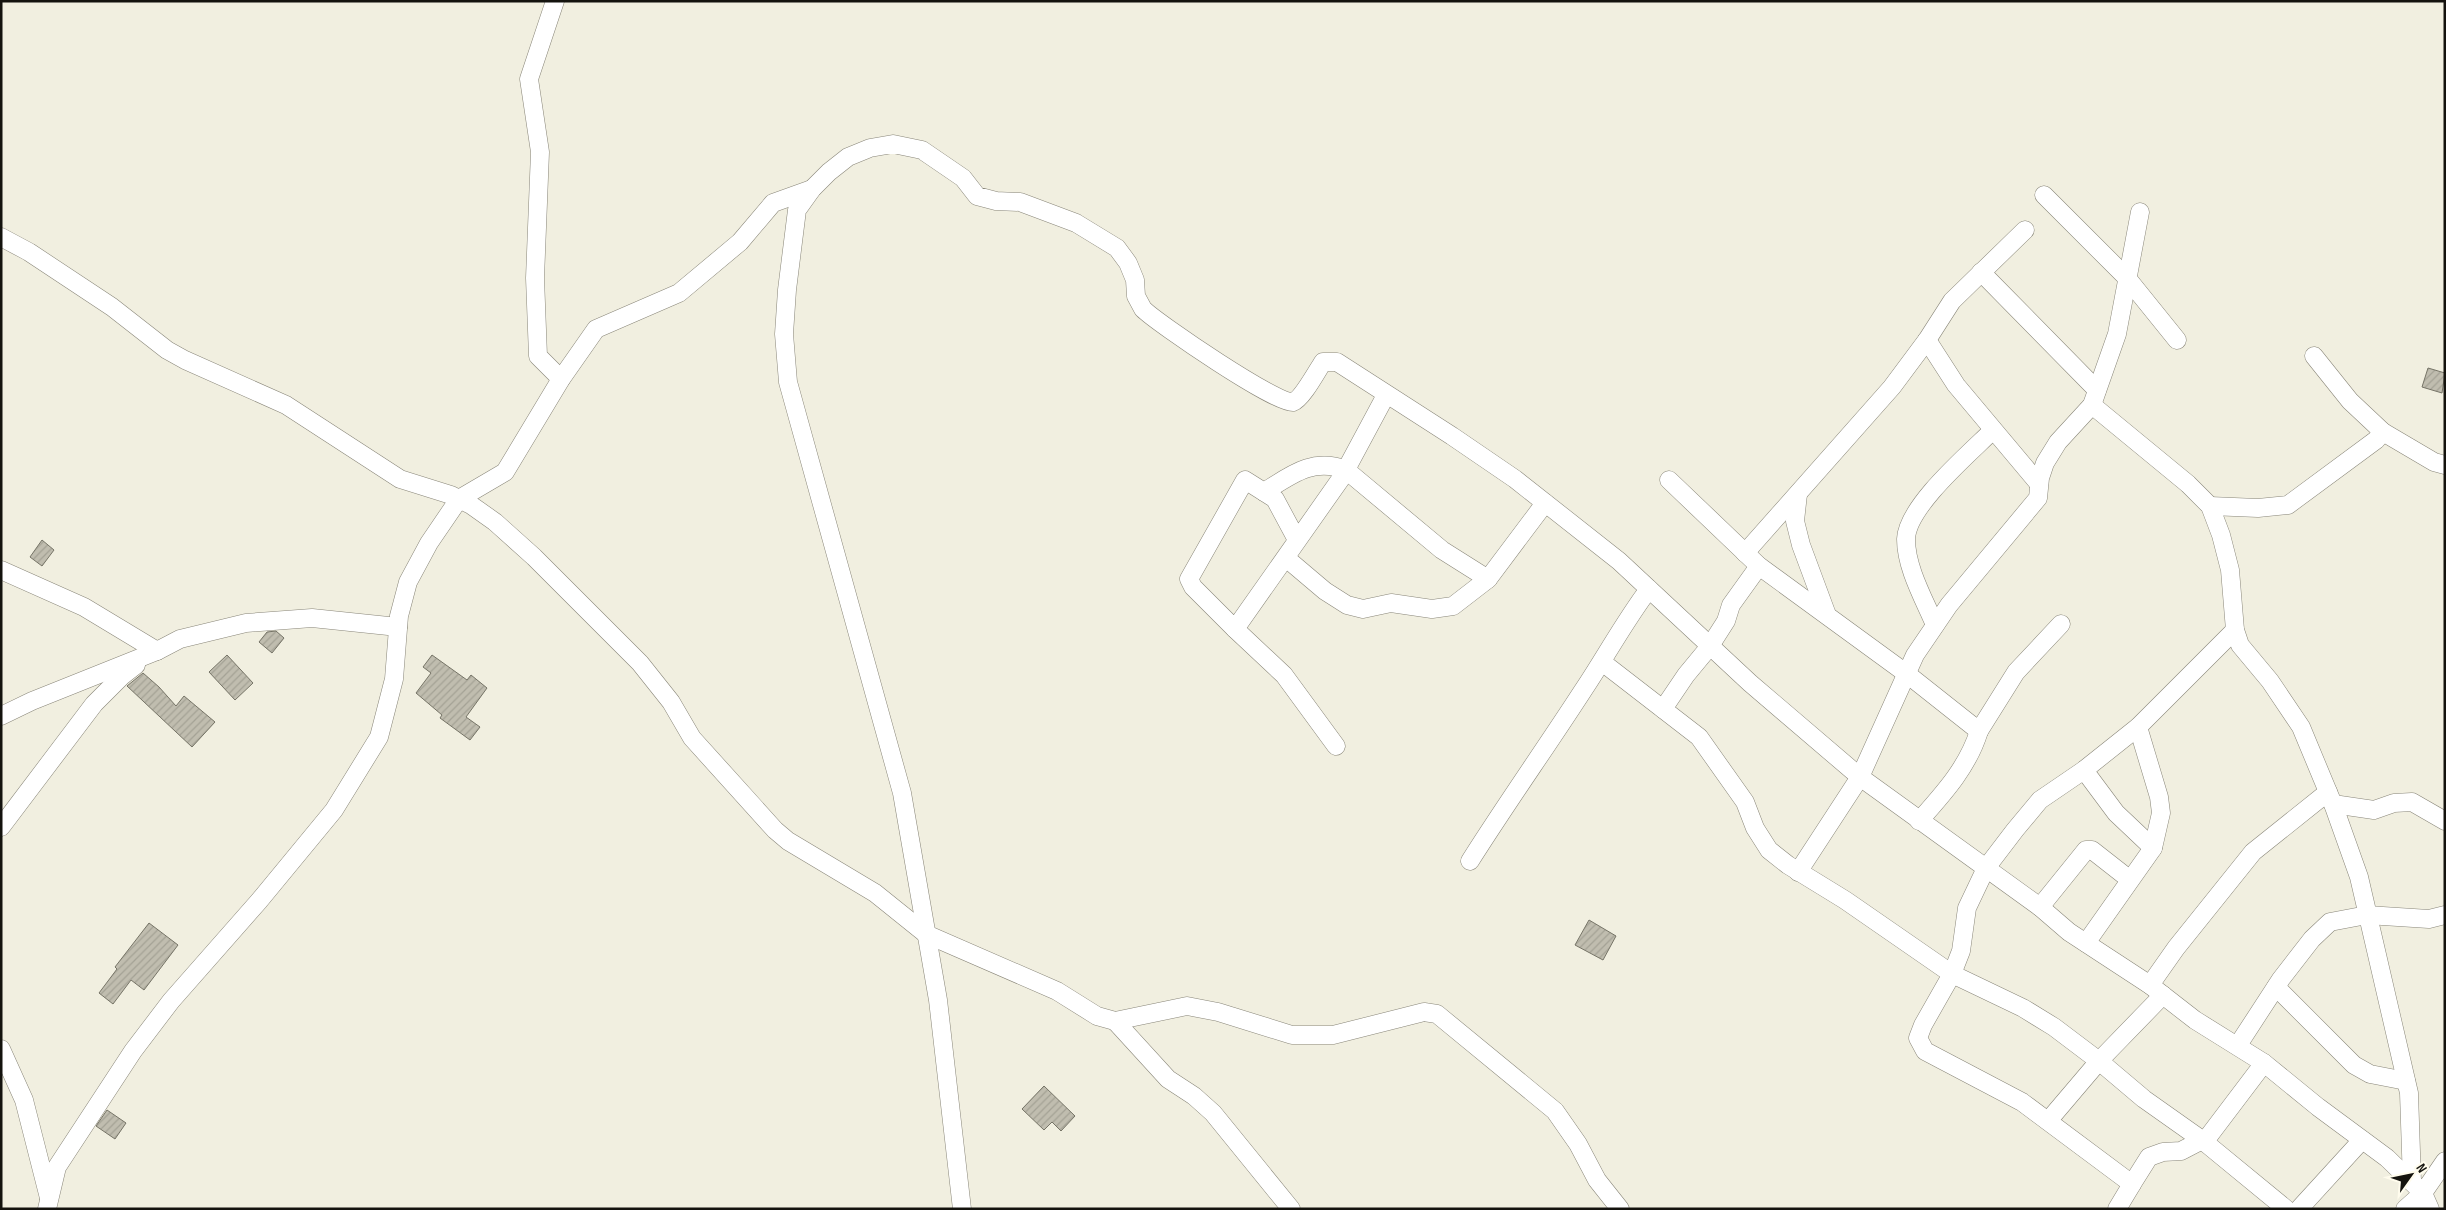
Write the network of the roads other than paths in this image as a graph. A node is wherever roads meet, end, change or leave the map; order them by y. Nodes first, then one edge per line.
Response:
1 (555, 1) edge
2 (812, 189) junction
3 (2044, 195) dead end
4 (2140, 212) dead end
5 (2025, 230) dead end
6 (1, 237) edge
7 (1981, 272) junction
8 (2127, 278) junction
9 (1927, 340) junction
10 (2177, 340) dead end
11 (2314, 356) dead end
12 (561, 379) junction
13 (1386, 395) junction
14 (2095, 398) junction
15 (1993, 430) junction
16 (2383, 432) junction
17 (2445, 465) edge
18 (1346, 470) junction
19 (1669, 480) dead end
20 (2040, 484) junction
21 (1264, 492) junction
22 (1798, 494) junction
23 (459, 499) junction
24 (1545, 503) junction
25 (2210, 506) junction
26 (1297, 540) junction
27 (1745, 553) junction
28 (1286, 558) junction
29 (1759, 566) junction
30 (1, 570) edge
31 (1488, 580) junction
32 (1649, 589) junction
33 (1827, 615) junction
34 (2061, 624) dead end
35 (1935, 625) junction
36 (398, 627) junction
37 (1235, 629) junction
38 (2235, 630) junction
39 (1710, 646) junction
40 (157, 651) junction
41 (1602, 662) junction
42 (1907, 674) junction
43 (1663, 709) junction
44 (1, 716) edge
45 (2138, 727) junction
46 (1979, 731) junction
47 (1336, 746) dead end
48 (2084, 770) junction
49 (1860, 777) junction
50 (2331, 798) junction
51 (2445, 820) edge
52 (1919, 821) junction
53 (1, 827) edge
54 (2153, 848) junction
55 (1470, 861) dead end
56 (1986, 868) junction
57 (1798, 872) junction
58 (2129, 879) junction
59 (2040, 907) junction
60 (2367, 915) junction
61 (2445, 915) edge
62 (926, 934) junction
63 (2086, 943) junction
64 (1952, 974) junction
65 (2276, 987) junction
66 (2156, 990) junction
67 (1115, 1022) junction
68 (2238, 1045) junction
69 (1, 1049) edge
70 (2099, 1061) junction
71 (2264, 1063) junction
72 (2406, 1082) junction
73 (2048, 1122) junction
74 (2202, 1140) junction
75 (2362, 1140) junction
76 (2445, 1160) edge
77 (2132, 1184) junction
78 (2422, 1195) edge
79 (49, 1205) edge
80 (962, 1209) edge
81 (1291, 1209) edge
82 (1620, 1209) edge
83 (2117, 1209) edge
84 (2286, 1209) edge
85 (2299, 1209) edge
86 (2405, 1209) edge

1 - 12 street
2 - 12 street
2 - 13 street
2 - 62 street
3 - 8 street
4 - 8 street
5 - 7 street
6 - 23 street
7 - 9 street
7 - 14 street
8 - 10 street
8 - 14 street
9 - 15 street
9 - 22 street
11 - 16 street
12 - 23 street
13 - 18 street
13 - 24 street
14 - 20 street
14 - 25 street
15 - 20 street
15 - 35 street
16 - 17 street
16 - 25 street
18 - 21 street
18 - 26 street
18 - 31 street
19 - 27 street
20 - 35 street
21 - 26 street
21 - 37 street
22 - 27 street
22 - 33 street
23 - 36 street
23 - 62 street
24 - 31 street
24 - 32 street
25 - 38 street
26 - 28 street
27 - 29 street
28 - 31 street
28 - 37 street
29 - 33 street
29 - 39 street
30 - 40 street
32 - 39 street
32 - 41 street
33 - 42 street
34 - 46 street
35 - 42 street
36 - 40 street
36 - 79 street
37 - 47 street
38 - 45 street
38 - 50 street
39 - 43 street
39 - 49 street
40 - 44 street
40 - 53 street
41 - 43 street
41 - 55 street
42 - 46 street
42 - 49 street
43 - 57 street
45 - 48 street
45 - 54 street
46 - 52 street
48 - 54 street
48 - 56 street
49 - 52 street
49 - 57 street
50 - 51 street
50 - 60 street
50 - 66 street
52 - 56 street
54 - 58 street
56 - 59 street
56 - 64 street
57 - 64 street
58 - 59 street
58 - 63 street
59 - 63 street
60 - 61 street
60 - 65 street
60 - 72 street
62 - 67 street
62 - 80 street
63 - 66 street
64 - 70 street
64 - 73 street
65 - 68 street
65 - 72 street
66 - 68 street
66 - 70 street
67 - 81 street
67 - 82 street
68 - 71 street
69 - 79 street
70 - 73 street
70 - 74 street
71 - 74 street
71 - 75 street
72 - 78 street
73 - 77 street
74 - 77 street
74 - 84 street
75 - 78 street
75 - 85 street
76 - 78 street
77 - 83 street
78 - 86 street

